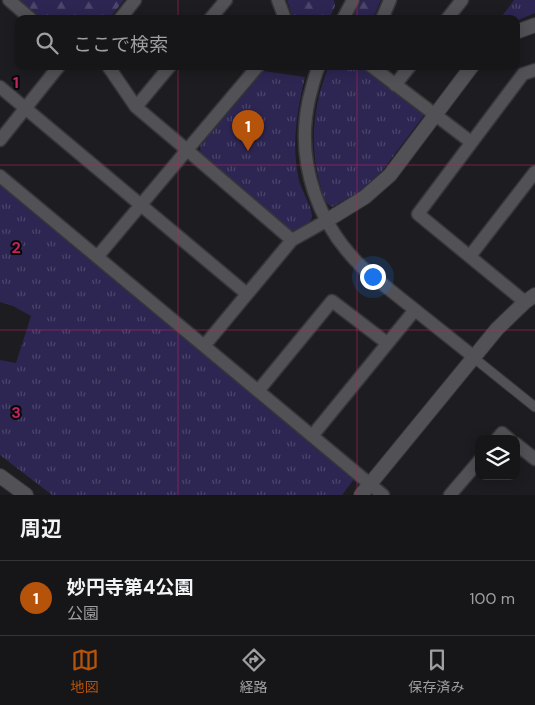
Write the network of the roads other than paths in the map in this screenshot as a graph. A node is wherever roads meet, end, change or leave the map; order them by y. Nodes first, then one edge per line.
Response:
1 (9, 0) edge
2 (135, 0) edge
3 (226, 0) edge
4 (278, 0) edge
5 (353, 0) edge
6 (390, 0) edge
7 (462, 0) edge
8 (26, 15) edge
9 (123, 15) edge
10 (213, 15) edge
11 (283, 15) edge
12 (345, 15) edge
13 (384, 15) edge
14 (450, 15) edge
15 (535, 25) edge
16 (520, 31) edge
17 (56, 70) edge
18 (111, 70) edge
19 (167, 70) edge
20 (255, 70) edge
21 (317, 70) edge
22 (376, 70) edge
23 (407, 70) edge
24 (469, 70) edge
25 (535, 70) edge
26 (395, 85) junction
27 (0, 87) edge
28 (136, 107) junction
29 (26, 108) junction
30 (435, 114) junction
31 (0, 140) edge
32 (471, 142) junction
33 (187, 150) junction
34 (535, 173) edge
35 (0, 176) edge
36 (141, 205) junction
37 (326, 221) junction
38 (292, 240) junction
39 (97, 256) junction
40 (470, 256) junction
41 (247, 294) junction
42 (530, 299) edge
43 (414, 310) junction
44 (387, 343) junction
45 (204, 346) junction
46 (477, 360) junction
47 (258, 391) junction
48 (535, 407) edge
49 (312, 436) junction
50 (520, 447) edge
51 (535, 459) edge
52 (475, 466) edge
53 (0, 476) edge
54 (366, 490) edge
55 (26, 495) edge
56 (383, 495) edge
57 (450, 495) edge

1 - 8 street
2 - 9 street
3 - 10 street
4 - 11 street
5 - 12 street
6 - 13 street
7 - 14 street
15 - 16 street
17 - 29 street
18 - 28 street
19 - 28 street
20 - 33 street
21 - 37 street
22 - 26 street
23 - 26 street
24 - 30 street
25 - 32 street
26 - 30 street
27 - 29 street
28 - 33 street
29 - 31 street
29 - 36 street
30 - 32 street
30 - 37 street
32 - 40 street
33 - 36 street
33 - 38 street
34 - 40 street
35 - 39 street
36 - 39 street
36 - 41 street
37 - 38 street
37 - 43 street
38 - 41 street
39 - 45 street
40 - 42 street
41 - 45 street
42 - 46 street
43 - 44 street
43 - 46 street
44 - 47 street
44 - 49 street
45 - 47 street
46 - 48 street
46 - 54 street
47 - 49 street
49 - 54 street
50 - 51 street
52 - 57 street
53 - 55 street
54 - 56 street

